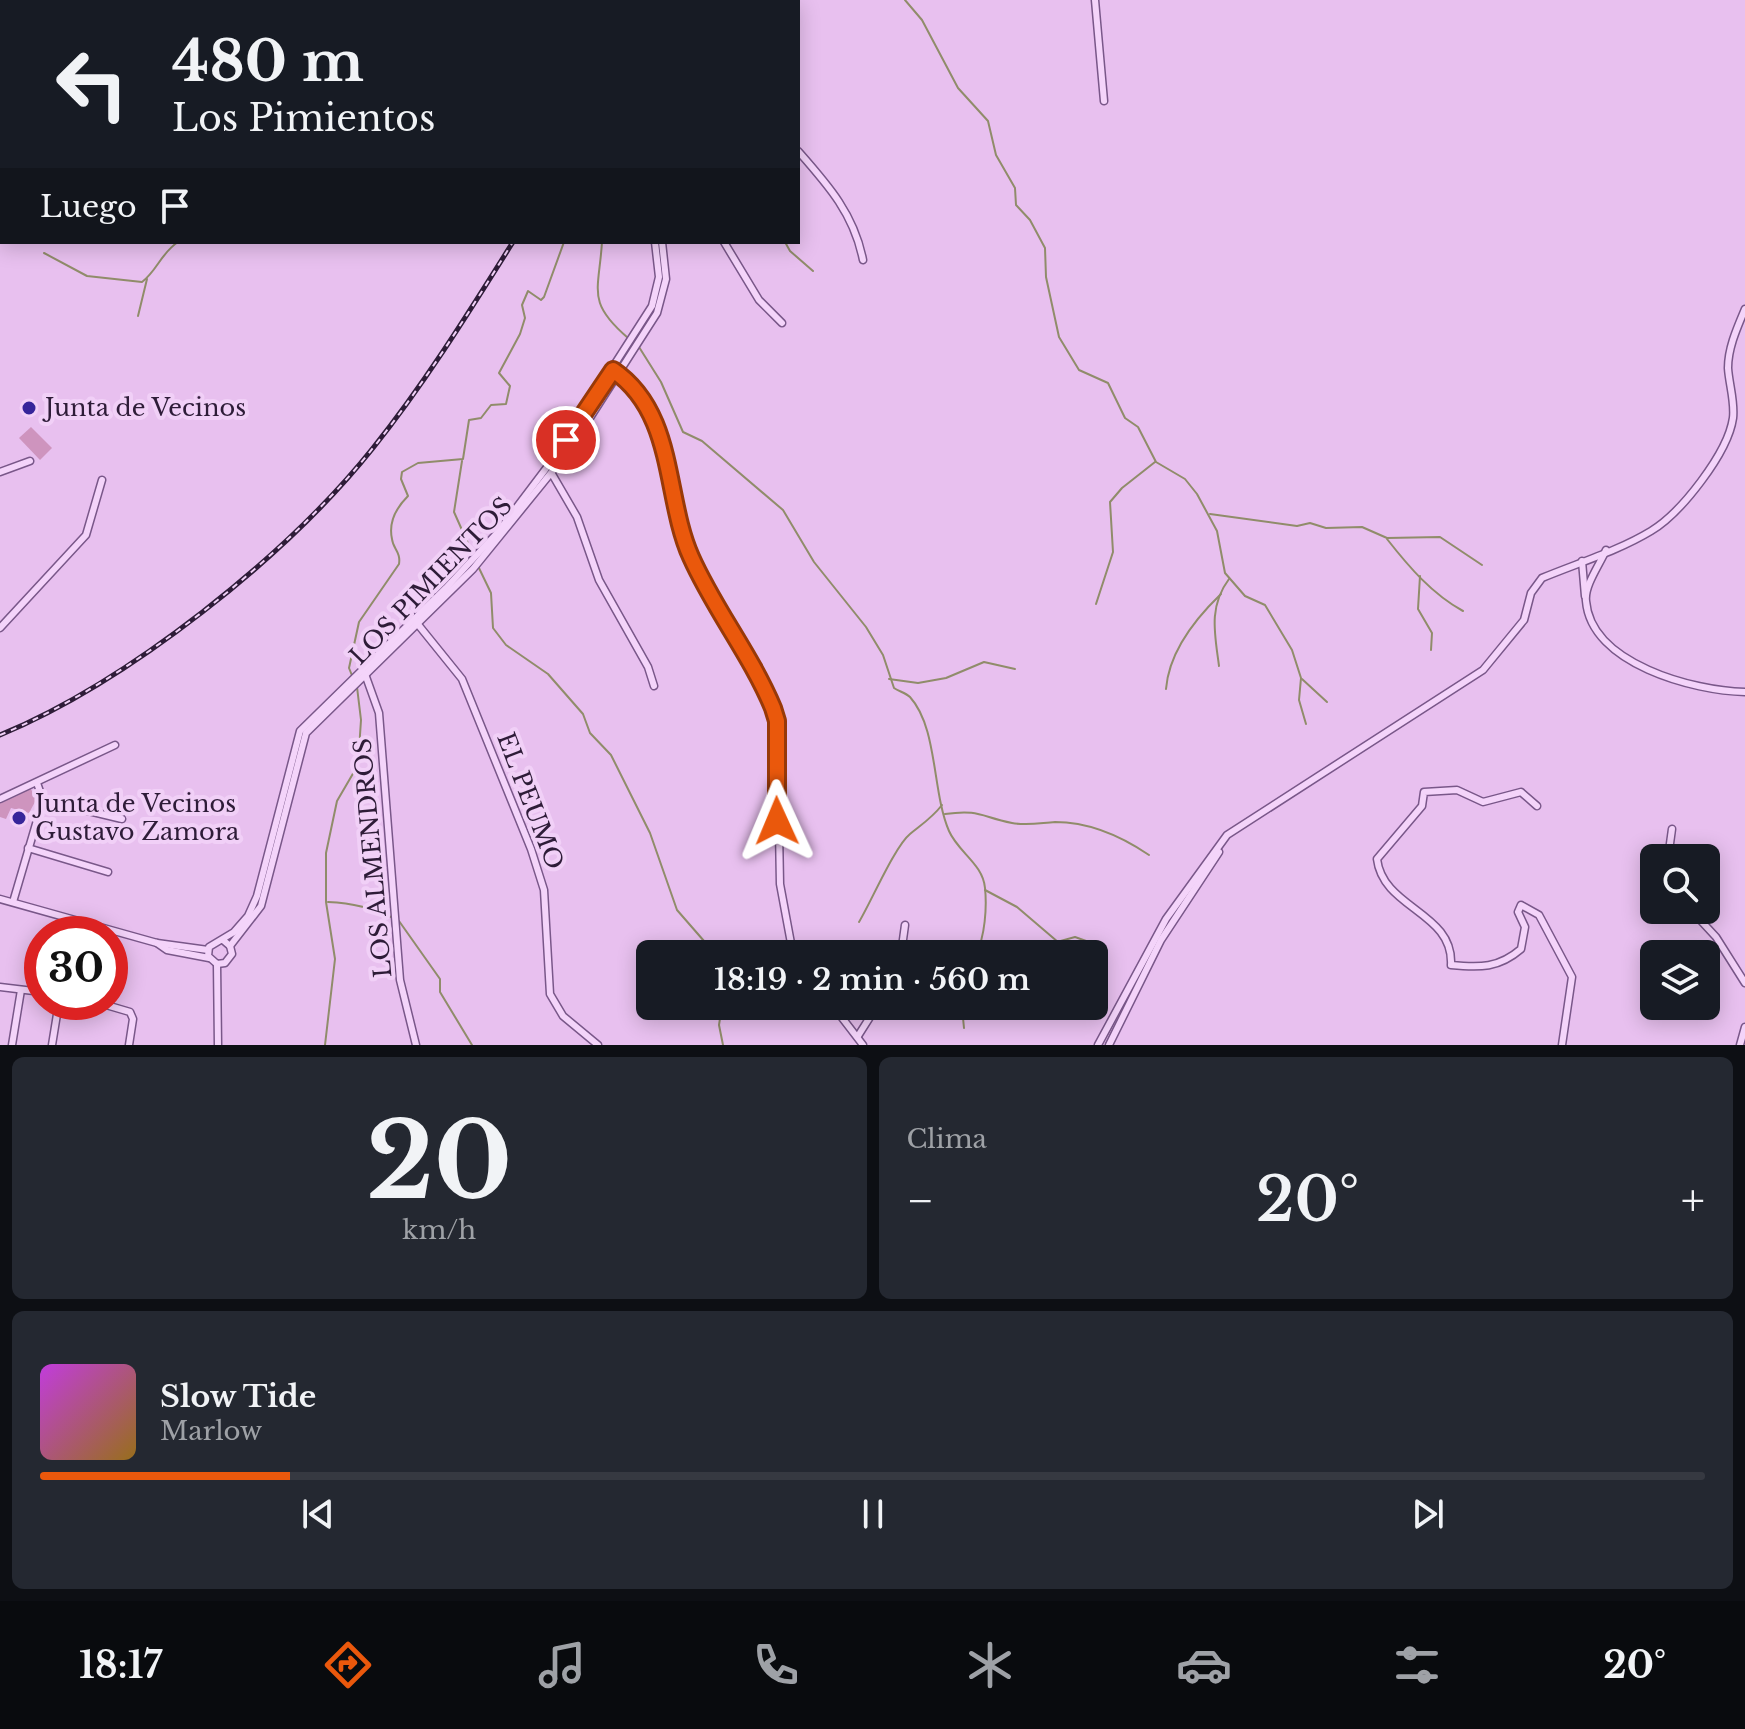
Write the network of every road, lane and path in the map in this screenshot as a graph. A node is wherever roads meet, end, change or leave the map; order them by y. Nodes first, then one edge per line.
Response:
1 (1095, 0) edge
2 (1104, 101) dead end
3 (800, 153) edge
4 (655, 244) edge
5 (662, 244) edge
6 (725, 244) edge
7 (863, 260) dead end
8 (1745, 309) edge
9 (782, 323) dead end
10 (616, 373) junction
11 (30, 461) dead end
12 (0, 472) edge
13 (552, 474) junction
14 (102, 480) dead end
15 (1606, 550) junction
16 (1582, 561) junction
17 (1585, 599) junction
18 (416, 622) junction
19 (0, 628) edge
20 (364, 673) junction
21 (654, 686) dead end
22 (1745, 692) edge
23 (115, 745) dead end
24 (37, 783) junction
25 (0, 799) edge
26 (43, 800) junction
27 (1537, 806) dead end
28 (122, 819) dead end
29 (1672, 829) dead end
30 (1670, 844) edge
31 (28, 848) junction
32 (1219, 852) dead end
33 (108, 872) dead end
34 (0, 899) edge
35 (13, 902) junction
36 (1704, 924) edge
37 (905, 925) dead end
38 (223, 940) junction
39 (790, 940) edge
40 (903, 940) edge
41 (230, 946) junction
42 (208, 954) junction
43 (217, 964) junction
44 (1745, 983) edge
45 (0, 987) edge
46 (21, 990) junction
47 (24, 990) edge
48 (128, 1011) edge
49 (56, 1020) edge
50 (845, 1020) edge
51 (868, 1020) edge
52 (1745, 1027) edge
53 (858, 1036) junction
54 (12, 1045) edge
55 (52, 1045) edge
56 (129, 1045) edge
57 (218, 1045) edge
58 (416, 1045) edge
59 (598, 1045) edge
60 (863, 1045) edge
61 (1098, 1045) edge
62 (1110, 1045) edge
63 (1562, 1045) edge
64 (1740, 1045) edge

1 - 2 street
3 - 7 street
4 - 10 street, LOS PIMIENTOS
5 - 10 street, LOS PIMIENTOS
6 - 9 street
8 - 15 street
10 - 13 street, LOS PIMIENTOS
10 - 18 street, LOS PIMIENTOS
10 - 39 street
11 - 12 street
13 - 18 street, LOS PIMIENTOS
13 - 21 street
14 - 19 street
15 - 16 street
15 - 17 street
16 - 17 street
16 - 61 street
17 - 22 street
18 - 20 street, LOS PIMIENTOS
18 - 59 street, EL PEUMO
20 - 38 street, LOS PIMIENTOS
20 - 41 street, LOS PIMIENTOS
20 - 58 street, LOS ALMENDROS
23 - 24 street
24 - 25 street
24 - 26 street
26 - 28 street
26 - 31 street
27 - 63 street
29 - 30 street
31 - 33 street
31 - 35 street
32 - 62 street
34 - 35 street
35 - 42 street
36 - 44 street
37 - 40 street
38 - 41 street
38 - 42 street
41 - 43 street
42 - 43 street
43 - 57 street
45 - 46 street
46 - 47 street
46 - 54 street
48 - 56 street
49 - 55 street
50 - 53 street
51 - 53 street
52 - 64 street
53 - 60 street

